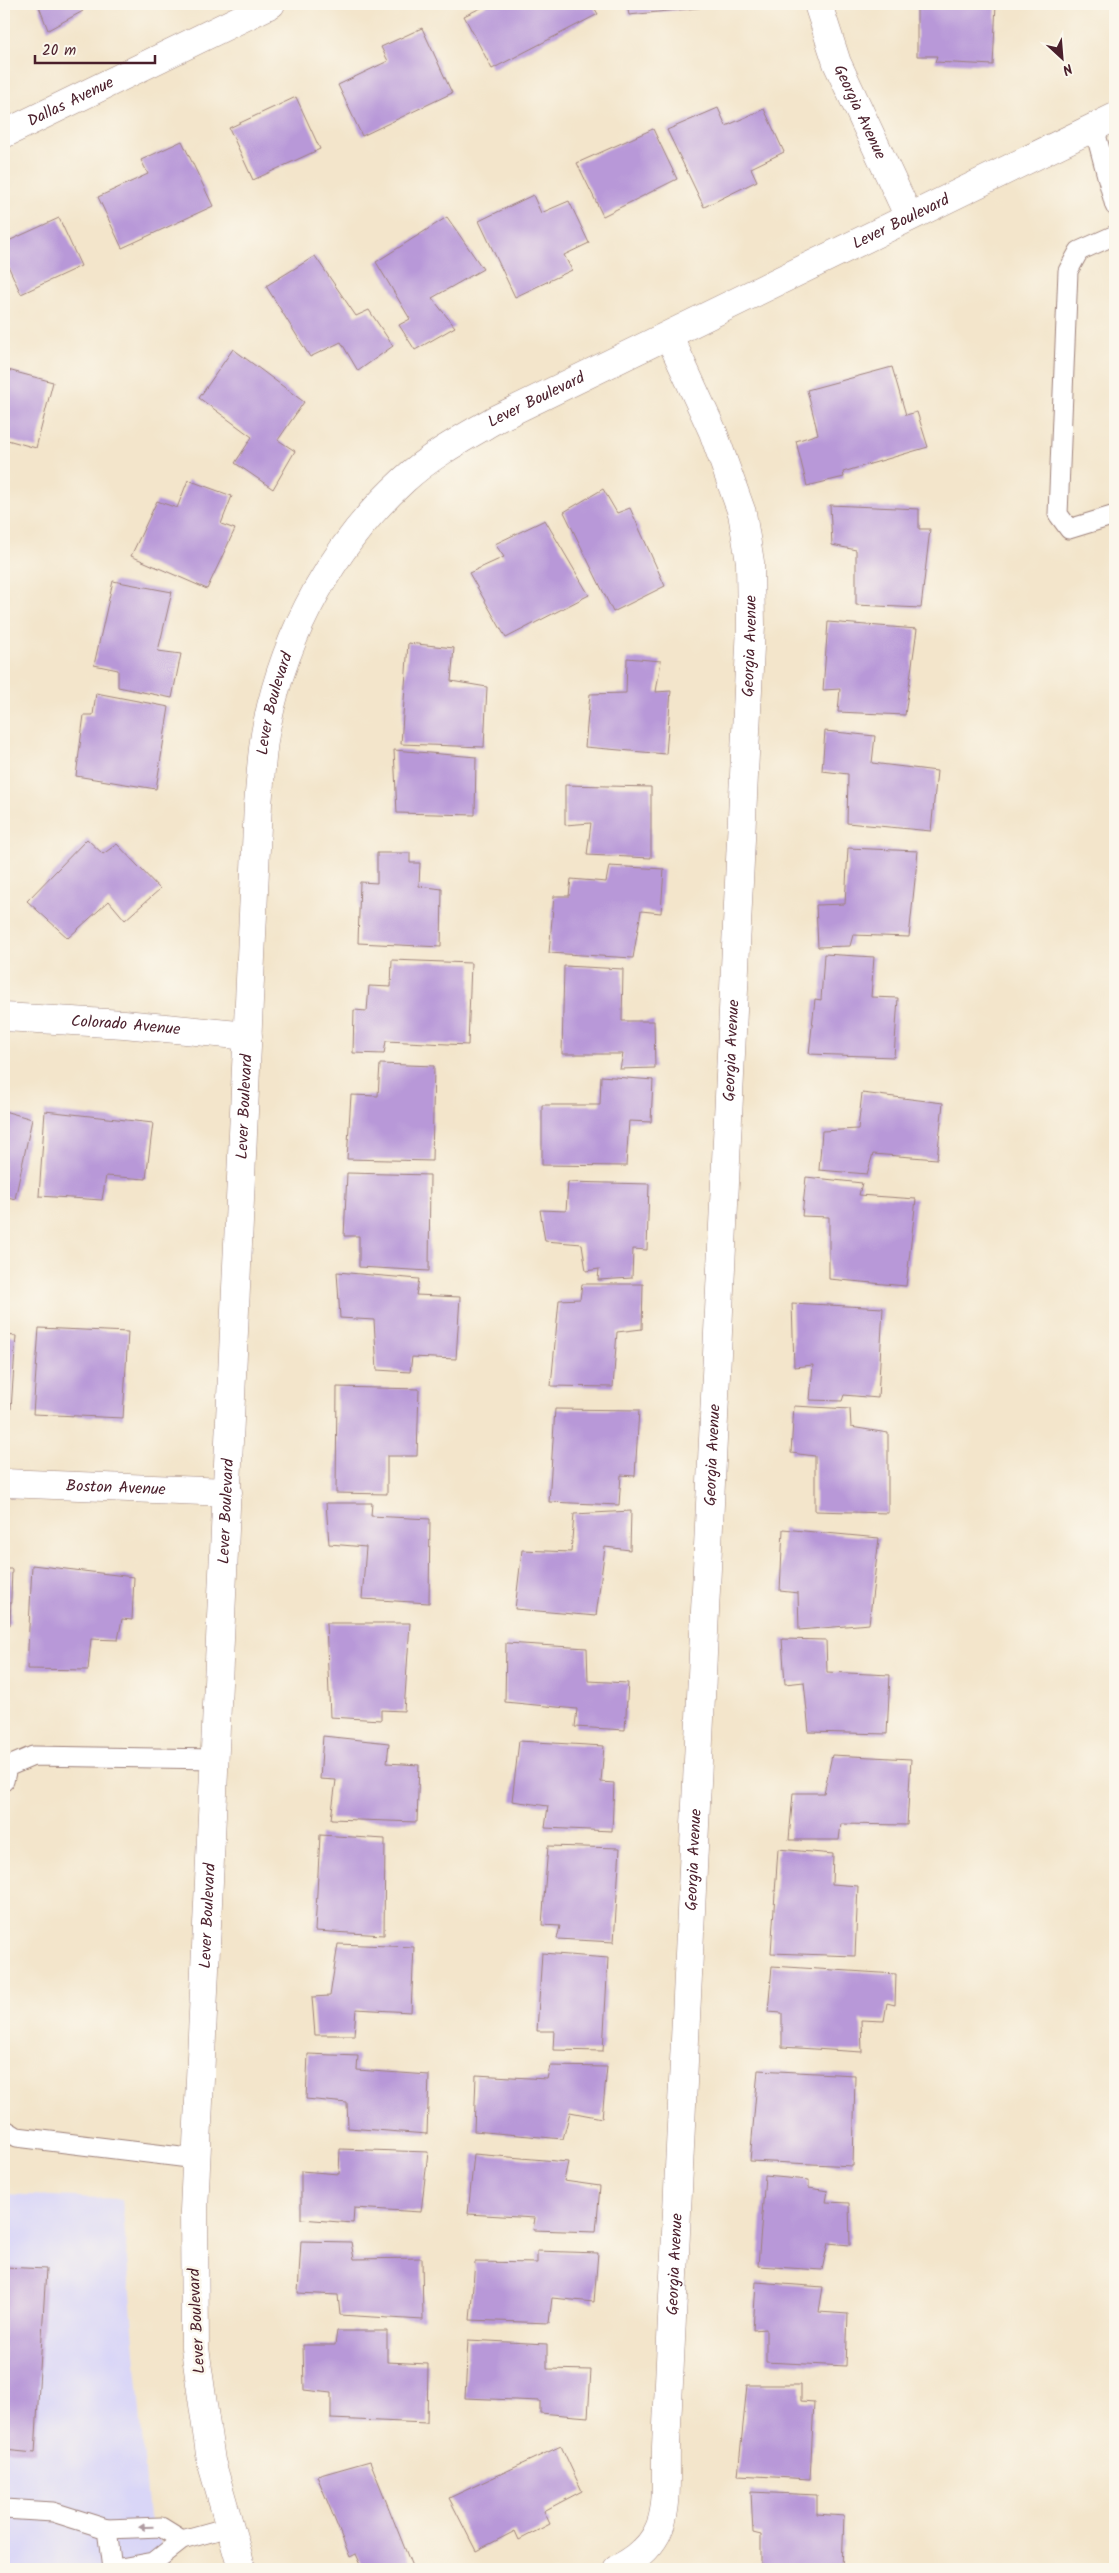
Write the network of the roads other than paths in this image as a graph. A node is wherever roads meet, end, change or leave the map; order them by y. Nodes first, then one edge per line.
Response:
1 (271, 4) edge
2 (818, 4) edge
3 (1105, 122) edge
4 (4, 134) edge
5 (1115, 206) edge
6 (909, 216) junction
7 (1115, 235) edge
8 (669, 336) junction
9 (1115, 515) edge
10 (4, 1017) edge
11 (248, 1036) junction
12 (4, 1483) edge
13 (228, 1492) junction
14 (215, 1759) junction
15 (4, 1781) edge
16 (4, 2129) edge
17 (197, 2159) junction
18 (4, 2509) edge
19 (229, 2527) junction
20 (108, 2529) junction
21 (182, 2540) junction
22 (114, 2569) edge
23 (242, 2569) edge
24 (617, 2569) edge

1 - 4 street, Dallas Avenue
2 - 6 street, Georgia Avenue
3 - 5 lane
3 - 6 street, Lever Boulevard
6 - 8 street, Lever Boulevard
7 - 9 lane
8 - 11 street, Lever Boulevard
8 - 24 street, Georgia Avenue
10 - 11 street, Colorado Avenue
11 - 13 street, Lever Boulevard
12 - 13 street, Boston Avenue
13 - 14 street, Lever Boulevard
14 - 15 lane
14 - 17 street, Lever Boulevard
16 - 17 lane
17 - 19 street, Lever Boulevard
18 - 20 lane
19 - 21 lane
19 - 23 street, Lever Boulevard
21 -> 20 lane
20 - 22 lane
21 - 22 lane

